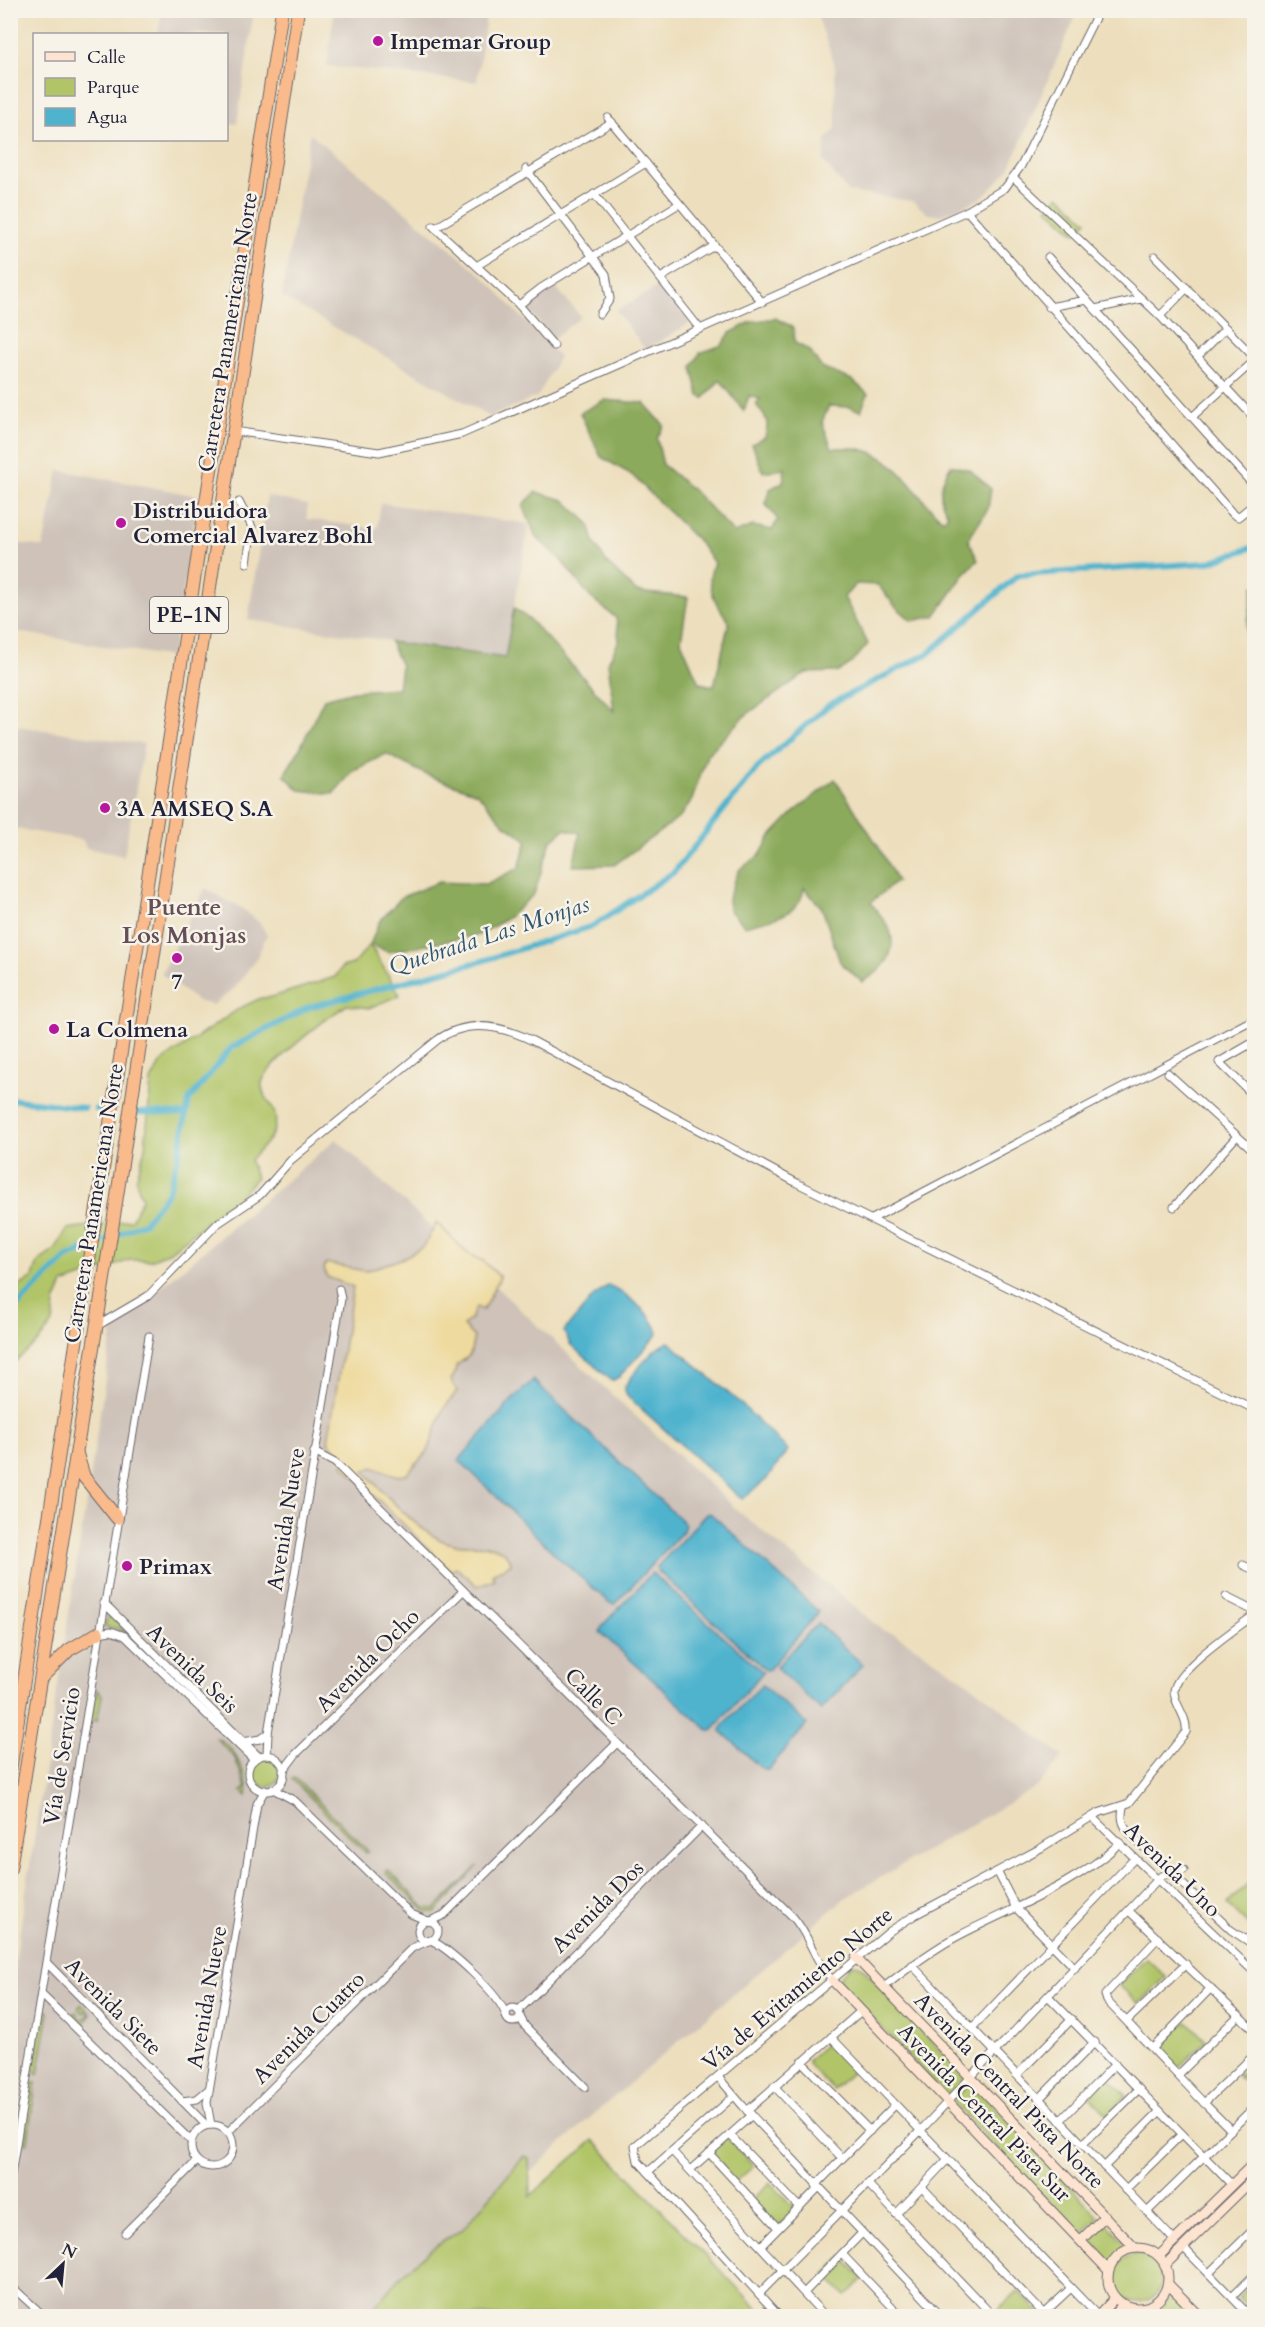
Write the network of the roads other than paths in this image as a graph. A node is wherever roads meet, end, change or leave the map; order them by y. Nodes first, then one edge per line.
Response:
1 (282, 10) edge
2 (298, 10) edge
3 (1099, 10) edge
4 (646, 163) junction
5 (527, 171) junction
6 (1013, 177) junction
7 (594, 194) junction
8 (679, 204) junction
9 (967, 211) junction
10 (561, 214) junction
11 (629, 234) junction
12 (714, 246) junction
13 (594, 256) junction
14 (1155, 256) dead end
15 (1048, 257) dead end
16 (478, 264) junction
17 (662, 277) junction
18 (1187, 288) junction
19 (1141, 299) junction
20 (1087, 300) junction
21 (762, 302) junction
22 (519, 304) junction
23 (1049, 307) junction
24 (1095, 309) junction
25 (600, 314) dead end
26 (1160, 316) junction
27 (1226, 328) junction
28 (700, 329) junction
29 (554, 346) dead end
30 (1198, 356) junction
31 (1254, 359) edge
32 (1226, 387) junction
33 (1192, 417) junction
34 (1254, 418) edge
35 (233, 431) junction
36 (215, 449) junction
37 (230, 451) junction
38 (1254, 486) edge
39 (239, 502) dead end
40 (1254, 504) edge
41 (246, 563) dead end
42 (1254, 1019) edge
43 (1253, 1045) edge
44 (121, 1053) junction
45 (136, 1066) junction
46 (1168, 1073) dead end
47 (1254, 1096) edge
48 (1238, 1136) junction
49 (1254, 1151) edge
50 (1174, 1207) dead end
51 (872, 1219) junction
52 (339, 1289) dead end
53 (95, 1327) junction
54 (149, 1336) dead end
55 (1254, 1409) edge
56 (76, 1449) junction
57 (314, 1452) junction
58 (117, 1518) junction
59 (1243, 1565) dead end
60 (1254, 1570) edge
61 (462, 1591) junction
62 (1226, 1598) dead end
63 (104, 1603) junction
64 (1254, 1613) edge
65 (98, 1633) junction
66 (40, 1678) junction
67 (268, 1733) junction
68 (240, 1742) junction
69 (616, 1744) junction
70 (296, 1754) junction
71 (271, 1756) junction
72 (256, 1758) junction
73 (27, 1764) junction
74 (11, 1767) edge
75 (283, 1774) junction
76 (254, 1786) junction
77 (269, 1790) junction
78 (296, 1802) junction
79 (257, 1804) junction
80 (1123, 1807) junction
81 (1104, 1810) junction
82 (1092, 1817) junction
83 (702, 1826) junction
84 (1123, 1826) junction
85 (1120, 1843) junction
86 (1135, 1858) junction
87 (10, 1869) edge
88 (1184, 1870) dead end
89 (998, 1873) junction
90 (1171, 1874) junction
91 (1159, 1882) junction
92 (1016, 1908) junction
93 (1130, 1912) junction
94 (411, 1914) junction
95 (444, 1915) junction
96 (429, 1921) junction
97 (419, 1931) junction
98 (438, 1932) junction
99 (1158, 1938) junction
100 (430, 1941) junction
101 (1254, 1945) edge
102 (1052, 1946) junction
103 (412, 1948) junction
104 (444, 1948) junction
105 (856, 1959) junction
106 (47, 1964) junction
107 (1186, 1964) junction
108 (912, 1965) junction
109 (1075, 1968) junction
110 (1254, 1972) edge
111 (832, 1980) junction
112 (884, 1987) junction
113 (1211, 1988) junction
114 (42, 1995) junction
115 (1048, 1996) junction
116 (503, 2006) junction
117 (861, 2011) junction
118 (516, 2015) junction
119 (1239, 2015) junction
120 (506, 2016) junction
121 (1072, 2019) junction
122 (1128, 2020) junction
123 (972, 2028) junction
124 (1254, 2030) edge
125 (831, 2037) junction
126 (1095, 2042) junction
127 (1153, 2048) junction
128 (995, 2051) junction
129 (1254, 2055) edge
130 (802, 2062) junction
131 (1115, 2064) junction
132 (1017, 2075) junction
133 (1178, 2075) junction
134 (718, 2077) junction
135 (971, 2077) junction
136 (774, 2086) junction
137 (585, 2087) dead end
138 (209, 2089) junction
139 (1139, 2089) junction
140 (734, 2096) junction
141 (1039, 2099) junction
142 (182, 2101) junction
143 (948, 2102) junction
144 (1204, 2103) junction
145 (895, 2105) junction
146 (1254, 2107) edge
147 (1160, 2111) junction
148 (749, 2113) junction
149 (1060, 2121) junction
150 (209, 2125) junction
151 (921, 2130) junction
152 (1231, 2130) junction
153 (870, 2131) junction
154 (228, 2132) junction
155 (1182, 2134) junction
156 (730, 2135) junction
157 (191, 2141) junction
158 (1083, 2144) junction
159 (672, 2151) junction
160 (709, 2153) junction
161 (1204, 2157) junction
162 (842, 2158) junction
163 (947, 2160) junction
164 (197, 2161) junction
165 (1254, 2166) edge
166 (1104, 2167) junction
167 (690, 2170) junction
168 (648, 2172) junction
169 (1254, 2178) edge
170 (10, 2181) edge
171 (868, 2184) junction
172 (1232, 2185) junction
173 (818, 2186) junction
174 (921, 2187) junction
175 (1125, 2190) junction
176 (799, 2207) junction
177 (841, 2211) junction
178 (1147, 2212) junction
179 (896, 2214) junction
180 (1105, 2216) junction
181 (778, 2228) junction
182 (1254, 2229) edge
183 (125, 2233) dead end
184 (862, 2233) junction
185 (1081, 2240) junction
186 (1175, 2241) junction
187 (761, 2246) junction
188 (1184, 2247) junction
189 (1135, 2248) junction
190 (842, 2254) junction
191 (1159, 2256) junction
192 (1166, 2265) junction
193 (784, 2270) junction
194 (1109, 2271) junction
195 (1209, 2273) junction
196 (1254, 2275) edge
197 (1168, 2284) junction
198 (10, 2285) edge
199 (1071, 2288) junction
200 (804, 2292) junction
201 (759, 2294) junction
202 (1232, 2297) junction
203 (1115, 2298) junction
204 (1123, 2305) junction
205 (1144, 2308) junction
206 (938, 2315) edge
207 (1042, 2315) edge
208 (44, 2316) edge
209 (779, 2316) edge
210 (825, 2316) edge
211 (901, 2316) edge
212 (993, 2316) edge
213 (1098, 2316) edge
214 (1112, 2316) edge
215 (1152, 2316) edge
216 (1200, 2316) edge
217 (1250, 2316) edge

1 - 36 highway, Carretera Panamericana Norte / PE-1N
2 - 35 highway, Carretera Panamericana Norte / PE-1N
3 - 6 street
4 - 5 street
4 - 7 street
4 - 8 street
5 - 10 street
5 - 16 street
6 - 9 street
6 - 19 street
7 - 10 street
7 - 11 street
8 - 11 street
8 - 12 street
9 - 21 street
9 - 23 street
10 - 13 street
10 - 16 street
11 - 13 street
11 - 17 street
12 - 17 street
12 - 21 street
13 - 22 street
13 - 25 street
14 - 18 street
15 - 20 street
16 - 22 street
17 - 28 street
18 - 26 street
18 - 27 street
19 - 24 street
19 - 26 street
20 - 23 street
20 - 24 street
21 - 28 street
22 - 29 street
23 - 40 street
24 - 33 street
26 - 30 street
27 - 30 street
27 - 31 street
28 - 35 street
30 - 32 street
31 - 32 street
32 - 33 street
32 - 34 street
33 - 38 street
35 - 37 highway, Carretera Panamericana Norte / PE-1N
36 - 37 highway
36 - 44 highway, Carretera Panamericana Norte / PE-1N
37 - 45 highway, Carretera Panamericana Norte / PE-1N
39 - 41 street
42 - 51 street
43 - 47 street
44 - 45 highway
44 - 74 highway, Carretera Panamericana Norte / PE-1N
45 - 53 highway, Carretera Panamericana Norte / PE-1N
46 - 48 street
48 - 49 street
48 - 50 street
51 - 53 street
51 - 55 street
52 - 57 street, Avenida Nueve
53 - 56 highway, Carretera Panamericana Norte / PE-1N
54 - 58 street, Vía de Servicio
56 - 58 highway
56 - 66 highway, Carretera Panamericana Norte / PE-1N
57 - 61 street, Calle C
57 - 67 street, Avenida Nueve
58 - 63 street, Vía de Servicio
59 - 60 street
61 - 69 street, Calle C
61 - 70 street, Avenida Ocho
62 - 64 street
63 - 65 street, Vía de Servicio
63 - 68 street, Avenida Seis
64 - 80 street
65 - 66 highway
65 - 68 street, Avenida Seis
65 - 106 street, Vía de Servicio
66 - 73 highway, Carretera Panamericana Norte / PE-1N
67 - 68 street
67 - 71 street, Avenida Nueve
68 - 72 street, Avenida Seis
69 - 83 street, Calle C
69 - 95 street
70 - 71 street
70 - 75 street, Avenida Ocho
71 - 72 street
71 - 75 street
72 - 76 street
73 - 74 highway
73 - 87 highway, Carretera Panamericana Norte / PE-1N
75 - 77 street
75 - 78 street
76 - 77 street
76 - 79 street, Avenida Nueve
77 - 78 street
77 - 79 street, Avenida Nueve
78 - 94 street
79 - 138 street, Avenida Nueve
80 - 81 street
80 - 84 street
81 - 82 street, Vía de Evitamiento Norte
81 - 84 street
82 - 85 street, Avenida Uno
82 - 89 street, Vía de Evitamiento Norte
83 - 111 street, Calle C
83 - 118 street, Avenida Dos
84 - 90 street
85 - 86 street, Avenida Uno
85 - 92 street
86 - 91 street, Avenida Uno
86 - 102 street
88 - 90 street
89 - 92 street
89 - 105 street, Vía de Evitamiento Norte
90 - 91 street
90 - 101 street
91 - 93 street
91 - 110 street, Avenida Uno
92 - 102 street
92 - 108 street
93 - 99 street
93 - 109 street
94 - 96 street
94 - 97 street
95 - 96 street
95 - 98 street
96 - 97 street
96 - 98 street
97 - 100 street
97 - 103 street, Avenida Cuatro
98 - 100 street
98 - 104 street
99 - 107 street
99 - 122 street
100 - 103 street, Avenida Cuatro
100 - 104 street
102 - 109 street
102 - 123 street
103 - 154 street, Avenida Cuatro
104 - 116 street
105 - 111 street, Vía de Evitamiento Norte
105 - 112 street, Avenida Central Pista Norte
106 - 114 street, Vía de Servicio
106 - 142 street, Avenida Siete
107 - 113 street
107 - 122 street
108 - 112 street
108 - 123 street
109 - 115 street
111 - 117 street, Avenida Central Pista Sur
111 - 134 street, Vía de Evitamiento Norte
112 - 135 street, Avenida Central Pista Norte
113 - 119 street
113 - 127 street
114 - 157 street, Avenida Siete
114 - 170 street, Vía de Servicio
115 - 121 street
115 - 128 street
116 - 118 street
116 - 120 street
117 - 125 street
117 - 143 street, Avenida Central Pista Sur
118 - 120 street, Avenida Dos
118 - 120 street
118 - 137 street
119 - 124 street
119 - 133 street
121 - 126 street
121 - 132 street
122 - 127 street
123 - 128 street
125 - 130 street
125 - 145 street
126 - 131 street
126 - 141 street
127 - 133 street
128 - 132 street
128 - 135 street
129 - 144 street
130 - 136 street
130 - 153 street
131 - 139 street
131 - 149 street
132 - 141 street
133 - 144 street
134 - 140 street
134 - 168 street, Vía de Evitamiento Norte
135 - 143 street
135 - 180 street, Avenida Central Pista Norte
136 - 148 street
136 - 162 street
138 - 142 street
138 - 150 street, Avenida Nueve
139 - 147 street
139 - 158 street
140 - 148 street
140 - 159 street
141 - 149 street
142 - 150 street, Avenida Siete
143 - 151 street
143 - 185 street, Avenida Central Pista Sur
144 - 152 street
145 - 151 street
145 - 153 street
146 - 152 street
147 - 155 street
147 - 166 street
148 - 156 street
148 - 173 street
149 - 158 street
150 - 154 street
150 - 157 street
151 - 163 street
151 - 171 street
152 - 161 street
153 - 162 street
154 - 164 street
155 - 161 street
155 - 175 street
156 - 160 street
156 - 176 street
157 - 164 street
158 - 166 street
159 - 167 street
159 - 168 street
160 - 167 street
160 - 181 street
161 - 172 street
161 - 178 street
162 - 173 street
163 - 174 street
163 - 199 street
164 - 183 street
165 - 172 street
166 - 175 street
167 - 187 street
168 - 201 street
169 - 188 street
171 - 177 street
171 - 179 street
172 - 186 street
173 - 176 street
173 - 177 street
174 - 179 street
174 - 207 street
175 - 178 street
176 - 181 street
177 - 184 street
177 - 193 street
178 - 186 street
179 - 212 street
180 - 185 street
180 - 189 street, Avenida Central Pista Norte
181 - 187 street
182 - 195 street
184 - 190 street
184 - 206 street
185 - 194 street, Avenida Central Pista Sur
186 - 191 street
187 - 193 street
188 - 192 street
188 - 195 street
189 - 191 street
189 - 194 street
190 - 200 street
190 - 211 street
191 - 192 street
192 - 197 street
193 - 200 street
193 - 201 street
194 - 203 street
195 - 202 street
196 - 202 street
197 - 205 street
197 - 216 street
198 - 208 street
199 - 207 street
199 - 213 street
200 - 210 street
201 - 209 street
202 - 217 street
203 - 204 street
203 - 213 street
204 - 205 street
204 - 214 street
205 - 215 street

